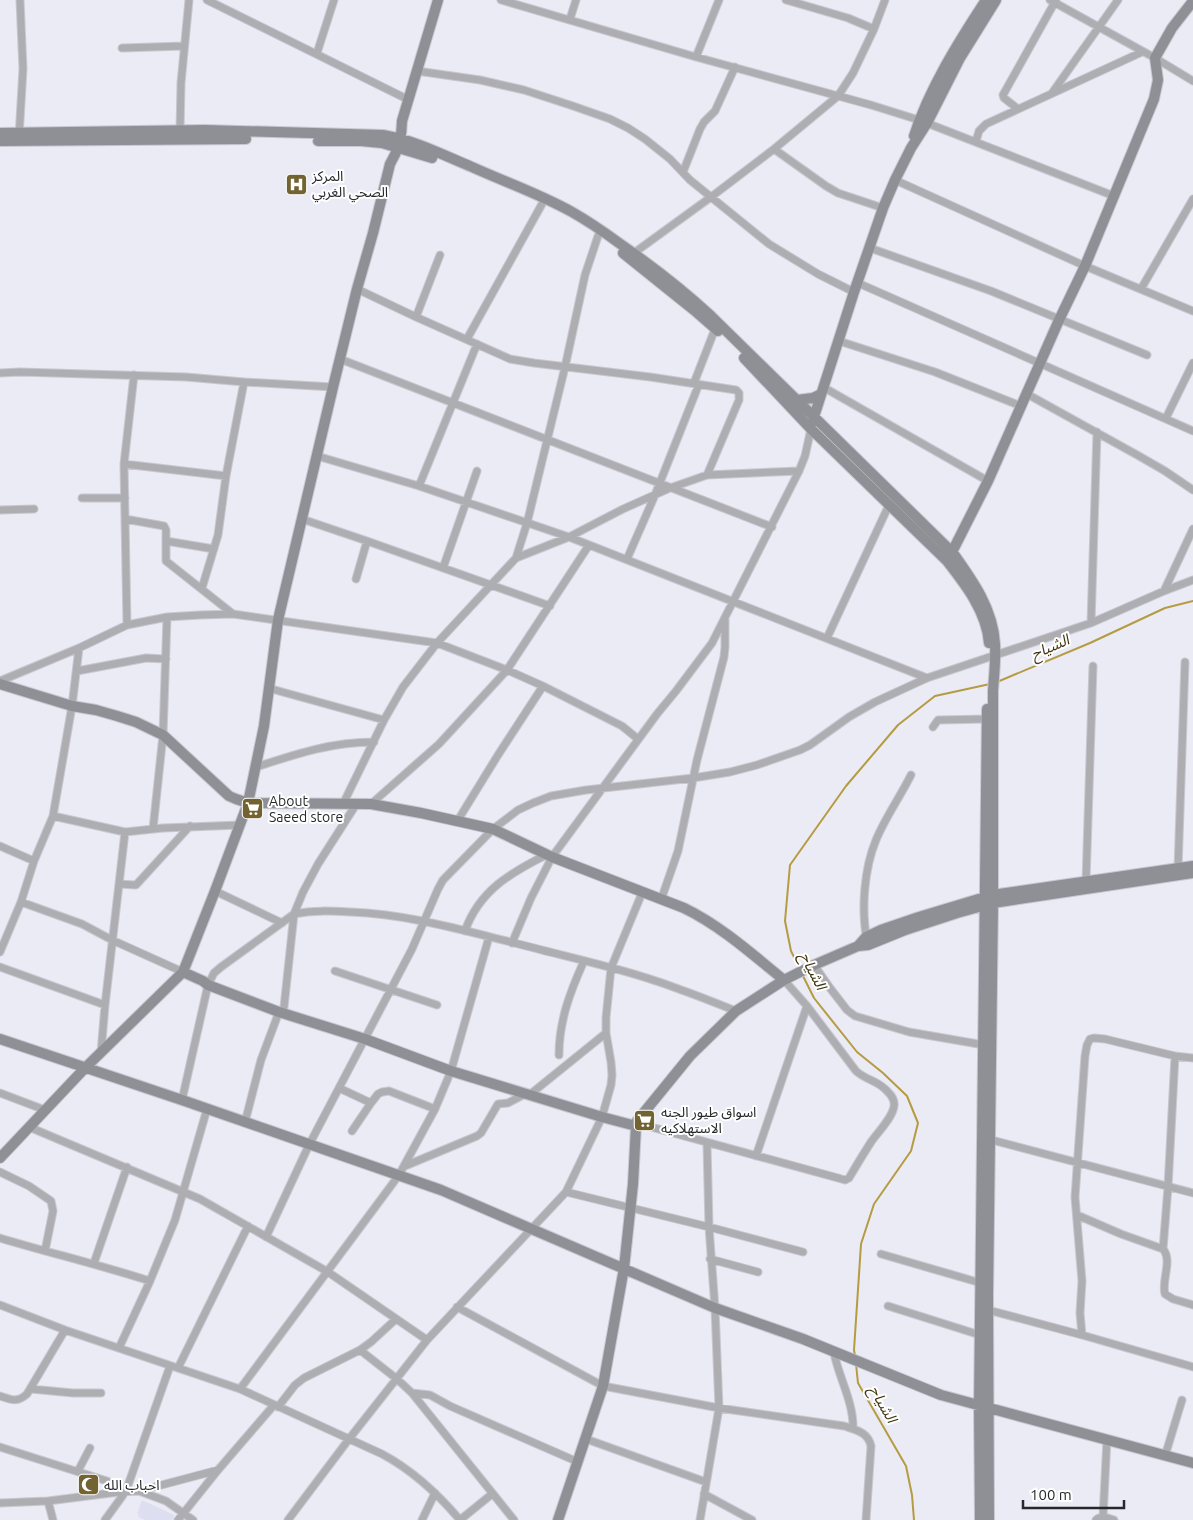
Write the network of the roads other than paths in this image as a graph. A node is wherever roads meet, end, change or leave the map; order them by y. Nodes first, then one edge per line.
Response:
1 (20, 0) edge
2 (189, 0) edge
3 (207, 0) edge
4 (334, 0) edge
5 (438, 0) edge
6 (501, 0) edge
7 (576, 0) edge
8 (719, 0) edge
9 (786, 0) edge
10 (885, 0) edge
11 (986, 0) edge
12 (996, 0) edge
13 (1118, 0) edge
14 (1053, 1) edge
15 (1193, 1) edge
16 (570, 19) junction
17 (1100, 27) junction
18 (874, 29) junction
19 (184, 46) junction
20 (122, 48) dead end
21 (1142, 52) junction
22 (317, 53) junction
23 (696, 57) junction
24 (1155, 58) junction
25 (735, 67) junction
26 (417, 71) junction
27 (1193, 81) edge
28 (1052, 94) junction
29 (838, 96) junction
30 (408, 100) junction
31 (1018, 109) junction
32 (923, 122) junction
33 (180, 131) junction
34 (0, 133) edge
35 (19, 137) junction
36 (0, 141) edge
37 (395, 142) junction
38 (976, 142) junction
39 (774, 149) junction
40 (683, 172) junction
41 (895, 180) junction
42 (1114, 196) junction
43 (711, 197) junction
44 (1193, 199) edge
45 (537, 200) junction
46 (883, 208) junction
47 (598, 236) junction
48 (870, 248) junction
49 (634, 253) junction
50 (440, 255) dead end
51 (1085, 266) junction
52 (856, 287) junction
53 (1140, 289) junction
54 (357, 290) junction
55 (1193, 311) edge
56 (416, 317) junction
57 (1059, 320) junction
58 (715, 329) junction
59 (467, 339) junction
60 (839, 341) junction
61 (477, 344) junction
62 (1147, 355) dead end
63 (340, 359) junction
64 (1041, 362) junction
65 (1193, 363) edge
66 (565, 367) junction
67 (0, 373) edge
68 (134, 375) junction
69 (244, 382) junction
70 (697, 383) junction
71 (333, 387) junction
72 (822, 391) junction
73 (1027, 394) junction
74 (797, 400) junction
75 (453, 402) junction
76 (1021, 406) junction
77 (814, 418) junction
78 (1166, 418) junction
79 (811, 429) junction
80 (1193, 431) edge
81 (1097, 432) junction
82 (547, 440) junction
83 (317, 456) junction
84 (124, 464) junction
85 (477, 471) dead end
86 (799, 471) junction
87 (707, 474) junction
88 (226, 476) junction
89 (988, 480) junction
90 (659, 483) junction
91 (419, 486) junction
92 (670, 488) junction
93 (1193, 490) edge
94 (654, 495) junction
95 (82, 498) dead end
96 (125, 498) junction
97 (465, 503) junction
98 (889, 505) junction
99 (34, 509) dead end
100 (0, 510) edge
101 (125, 519) junction
102 (302, 519) junction
103 (527, 523) junction
104 (772, 527) junction
105 (1193, 530) edge
106 (568, 537) junction
107 (166, 541) junction
108 (367, 541) junction
109 (589, 545) junction
110 (214, 549) junction
111 (950, 557) junction
112 (516, 558) junction
113 (627, 559) junction
114 (443, 568) junction
115 (356, 580) dead end
116 (1193, 580) edge
117 (492, 585) junction
118 (202, 588) junction
119 (1164, 591) junction
120 (732, 602) junction
121 (550, 606) junction
122 (233, 614) junction
123 (166, 617) junction
124 (725, 618) junction
125 (278, 620) junction
126 (1091, 623) junction
127 (126, 625) junction
128 (827, 638) junction
129 (437, 643) junction
130 (79, 648) junction
131 (992, 656) junction
132 (166, 659) junction
133 (1185, 662) dead end
134 (1093, 666) dead end
135 (507, 670) junction
136 (77, 671) junction
137 (927, 678) junction
138 (0, 683) edge
139 (543, 686) junction
140 (268, 688) junction
141 (990, 690) junction
142 (72, 706) junction
143 (987, 719) junction
144 (384, 720) junction
145 (933, 727) dead end
146 (163, 735) junction
147 (638, 739) junction
148 (374, 742) junction
149 (256, 767) junction
150 (911, 775) dead end
151 (694, 778) junction
152 (603, 787) junction
153 (344, 802) junction
154 (248, 803) junction
155 (357, 803) junction
156 (372, 804) junction
157 (53, 816) junction
158 (458, 820) junction
159 (190, 826) junction
160 (240, 826) junction
161 (153, 829) junction
162 (493, 829) junction
163 (125, 832) junction
164 (0, 846) edge
165 (548, 856) junction
166 (34, 861) junction
167 (1193, 866) edge
168 (1178, 869) junction
169 (1193, 874) edge
170 (1086, 880) junction
171 (119, 884) junction
172 (215, 891) junction
173 (642, 893) junction
174 (661, 900) junction
175 (989, 900) junction
176 (21, 902) junction
177 (294, 914) junction
178 (425, 921) junction
179 (282, 923) junction
180 (465, 931) junction
181 (489, 937) junction
182 (112, 940) junction
183 (512, 943) junction
184 (864, 943) junction
185 (0, 952) edge
186 (584, 961) junction
187 (812, 966) junction
188 (0, 968) edge
189 (611, 968) junction
190 (335, 971) dead end
191 (183, 972) junction
192 (788, 978) junction
193 (207, 982) junction
194 (391, 990) junction
195 (105, 1005) junction
196 (437, 1005) dead end
197 (807, 1006) junction
198 (281, 1009) junction
199 (736, 1011) junction
200 (606, 1034) junction
201 (366, 1037) junction
202 (0, 1039) edge
203 (984, 1045) junction
204 (101, 1053) junction
205 (558, 1055) dead end
206 (1176, 1056) junction
207 (1193, 1058) edge
208 (452, 1067) junction
209 (85, 1068) junction
210 (339, 1088) junction
211 (0, 1093) edge
212 (529, 1093) junction
213 (182, 1100) junction
214 (371, 1103) junction
215 (207, 1109) junction
216 (434, 1109) junction
217 (45, 1110) junction
218 (602, 1115) junction
219 (245, 1122) junction
220 (639, 1124) junction
221 (29, 1126) junction
222 (352, 1131) dead end
223 (986, 1139) junction
224 (707, 1144) junction
225 (309, 1145) junction
226 (756, 1156) junction
227 (0, 1158) edge
228 (1078, 1163) junction
229 (405, 1166) junction
230 (127, 1167) junction
231 (0, 1172) edge
232 (399, 1175) junction
233 (1168, 1187) junction
234 (184, 1191) junction
235 (566, 1192) junction
236 (1193, 1193) edge
237 (631, 1208) junction
238 (1077, 1215) junction
239 (248, 1226) junction
240 (709, 1227) junction
241 (532, 1229) junction
242 (266, 1237) junction
243 (0, 1238) edge
244 (1163, 1249) junction
245 (45, 1251) junction
246 (803, 1252) dead end
247 (881, 1254) dead end
248 (710, 1259) junction
249 (94, 1264) junction
250 (624, 1268) junction
251 (328, 1272) junction
252 (758, 1272) dead end
253 (150, 1281) junction
254 (981, 1283) junction
255 (0, 1305) edge
256 (1193, 1305) edge
257 (888, 1306) dead end
258 (457, 1307) junction
259 (715, 1308) junction
260 (988, 1310) junction
261 (396, 1319) junction
262 (65, 1330) junction
263 (980, 1335) junction
264 (1082, 1335) junction
265 (427, 1340) junction
266 (119, 1348) junction
267 (360, 1350) junction
268 (834, 1353) junction
269 (170, 1366) junction
270 (1193, 1367) edge
271 (178, 1368) junction
272 (397, 1379) junction
273 (603, 1386) junction
274 (31, 1389) junction
275 (240, 1389) junction
276 (101, 1393) dead end
277 (412, 1393) junction
278 (0, 1396) edge
279 (1182, 1400) dead end
280 (276, 1406) junction
281 (984, 1407) junction
282 (719, 1408) junction
283 (853, 1429) junction
284 (349, 1439) junction
285 (586, 1439) junction
286 (1107, 1439) junction
287 (0, 1446) edge
288 (90, 1448) dead end
289 (1165, 1456) junction
290 (578, 1462) junction
291 (1193, 1463) edge
292 (218, 1470) junction
293 (78, 1471) junction
294 (706, 1482) junction
295 (139, 1490) junction
296 (123, 1492) junction
297 (435, 1493) junction
298 (492, 1494) junction
299 (704, 1494) junction
300 (48, 1501) junction
301 (0, 1503) edge
302 (184, 1513) junction
303 (1099, 1518) edge
304 (53, 1520) edge
305 (105, 1520) edge
306 (178, 1520) edge
307 (194, 1520) edge
308 (288, 1520) edge
309 (422, 1520) edge
310 (460, 1520) edge
311 (514, 1520) edge
312 (558, 1520) edge
313 (700, 1520) edge
314 (752, 1520) edge
315 (866, 1520) edge
316 (980, 1520) edge
317 (989, 1520) edge
318 (1114, 1520) edge

1 - 35 street
2 - 19 street
3 - 22 street
4 - 22 street
5 - 26 main road
6 - 16 street
7 - 16 street
8 - 23 street
9 - 18 street
10 - 18 street
11 - 32 main road
12 - 32 main road
13 - 17 street
14 - 17 street
14 - 31 street
15 - 24 main road
16 - 23 street
17 - 21 street
17 - 28 street
18 - 29 street
19 - 20 street
19 - 33 street
21 - 24 street
21 - 28 street
22 - 30 street
23 - 25 street
24 - 27 street
24 - 42 main road
25 - 29 street
25 - 40 street
26 - 30 main road
26 - 40 street
28 - 31 street
29 - 32 street
29 - 39 street
30 - 37 main road
31 - 38 street
32 - 38 street
32 - 41 main road
33 - 35 main road
33 - 37 main road
34 - 35 main road
35 - 36 main road
35 - 37 main road
37 - 45 main road
37 - 54 main road
38 - 42 street
39 - 43 street
39 - 46 street
40 - 43 street
41 - 46 main road
41 - 51 street
42 - 51 main road
43 - 49 street
43 - 52 street
44 - 53 street
45 - 47 main road
45 - 49 main road
45 - 59 street
46 - 48 main road
47 - 58 main road
47 - 66 street
48 - 52 main road
48 - 57 street
49 - 74 main road
50 - 56 street
51 - 53 street
51 - 57 main road
52 - 60 main road
52 - 64 street
53 - 55 street
54 - 56 street
54 - 63 main road
56 - 59 street
57 - 62 street
57 - 64 main road
58 - 70 street
58 - 79 main road
59 - 61 street
60 - 72 main road
60 - 76 street
61 - 66 street
61 - 75 street
63 - 71 main road
63 - 75 street
64 - 73 main road
64 - 78 street
65 - 78 street
66 - 70 street
66 - 82 street
67 - 68 street
68 - 69 street
68 - 84 street
69 - 71 street
69 - 88 street
70 - 87 street
70 - 90 street
71 - 83 main road
72 - 74 main road
72 - 77 main road
72 - 89 street
73 - 76 main road
73 - 81 street
74 - 77 main road
75 - 82 street
75 - 91 street
76 - 89 main road
77 - 79 main road
77 - 111 main road
78 - 80 street
79 - 86 street
79 - 98 main road
81 - 93 street
81 - 126 street
82 - 90 street
82 - 103 street
83 - 91 street
83 - 102 main road
84 - 88 street
84 - 96 street
85 - 97 street
86 - 87 street
86 - 104 street
87 - 92 street
88 - 110 street
89 - 111 main road
90 - 92 street
90 - 94 street
91 - 97 street
92 - 94 street
92 - 104 street
94 - 106 street
94 - 113 street
95 - 96 street
96 - 101 street
97 - 103 street
97 - 114 street
98 - 111 main road
98 - 128 street
99 - 100 street
101 - 107 street
101 - 127 street
102 - 108 street
102 - 125 main road
103 - 106 street
103 - 112 street
104 - 120 street
105 - 119 street
106 - 109 street
106 - 112 street
107 - 110 street
107 - 118 street
108 - 114 street
108 - 115 street
109 - 113 street
109 - 121 street
110 - 118 street
111 - 131 main road
112 - 117 street
113 - 120 street
114 - 117 street
116 - 119 street
117 - 121 street
117 - 129 street
118 - 122 street
119 - 126 street
120 - 124 street
120 - 128 street
121 - 135 street
122 - 123 street
122 - 125 street
123 - 127 street
123 - 132 street
124 - 147 street
124 - 151 street
125 - 129 street
125 - 140 main road
126 - 131 street
127 - 130 street
128 - 137 street
129 - 135 street
129 - 144 street
130 - 136 street
130 - 138 street
131 - 137 street
131 - 141 main road
132 - 136 street
132 - 146 street
133 - 168 street
134 - 170 street
135 - 139 street
135 - 156 street
136 - 142 street
137 - 151 street
138 - 142 main road
139 - 147 street
139 - 158 street
140 - 144 street
140 - 149 main road
141 - 143 main road
141 - 175 main road
142 - 146 main road
142 - 157 street
143 - 145 street
143 - 175 main road
144 - 148 street
146 - 154 main road
146 - 161 street
147 - 152 street
148 - 149 street
148 - 153 street
149 - 154 main road
150 - 184 street
151 - 152 street
151 - 174 street
152 - 162 street
152 - 165 street
153 - 154 main road
153 - 155 main road
154 - 160 main road
155 - 156 main road
155 - 177 street
156 - 158 main road
157 - 163 street
157 - 166 street
158 - 162 main road
159 - 160 street
159 - 161 street
159 - 171 street
160 - 172 main road
161 - 163 street
162 - 165 main road
162 - 178 street
163 - 171 street
164 - 166 street
165 - 173 main road
165 - 180 street
165 - 183 street
166 - 176 street
167 - 168 main road
168 - 170 main road
169 - 175 main road
170 - 175 main road
171 - 182 street
172 - 179 street
172 - 191 main road
173 - 174 main road
173 - 189 street
174 - 192 main road
175 - 184 main road
175 - 203 main road
175 - 223 main road
176 - 182 street
176 - 185 street
177 - 178 street
177 - 179 street
177 - 198 street
178 - 180 street
178 - 194 street
179 - 193 street
180 - 181 street
181 - 183 street
181 - 208 street
182 - 191 street
182 - 195 street
183 - 186 street
184 - 187 main road
186 - 189 street
186 - 205 street
187 - 192 main road
187 - 203 street
188 - 195 street
189 - 199 street
189 - 200 street
190 - 194 street
191 - 193 main road
191 - 204 main road
192 - 197 street
192 - 199 main road
193 - 198 main road
193 - 213 street
194 - 196 street
194 - 201 street
195 - 204 street
197 - 226 street
197 - 226 street
198 - 201 main road
198 - 219 street
199 - 220 main road
200 - 212 street
200 - 218 street
201 - 208 main road
201 - 210 street
202 - 209 main road
203 - 223 main road
204 - 209 main road
206 - 207 street
206 - 228 street
206 - 233 street
208 - 212 main road
208 - 216 street
209 - 213 main road
209 - 217 main road
210 - 214 street
210 - 225 street
211 - 217 street
212 - 218 main road
212 - 229 street
213 - 215 main road
214 - 216 street
214 - 222 street
215 - 219 main road
215 - 234 street
216 - 229 street
217 - 221 main road
218 - 220 main road
218 - 235 street
219 - 225 main road
220 - 224 street
220 - 237 main road
221 - 227 main road
221 - 230 street
223 - 228 street
223 - 254 main road
223 - 260 main road
224 - 226 street
224 - 240 street
225 - 232 main road
225 - 242 street
228 - 233 street
228 - 238 street
229 - 232 street
230 - 234 street
230 - 249 street
231 - 245 street
232 - 241 main road
232 - 251 street
233 - 236 street
233 - 244 street
234 - 239 street
234 - 253 street
235 - 237 street
235 - 241 street
237 - 240 street
237 - 250 main road
238 - 244 street
238 - 264 street
239 - 242 street
239 - 271 street
240 - 246 street
240 - 248 street
241 - 250 main road
241 - 258 street
242 - 251 street
243 - 245 street
244 - 256 street
245 - 249 street
247 - 254 street
248 - 252 street
248 - 259 street
249 - 253 street
250 - 259 main road
250 - 273 main road
251 - 261 street
251 - 275 street
253 - 266 street
254 - 263 main road
255 - 262 street
257 - 263 street
258 - 265 street
258 - 273 street
259 - 268 main road
259 - 282 street
260 - 264 street
260 - 281 main road
261 - 265 street
261 - 267 street
262 - 266 street
262 - 274 street
263 - 281 main road
264 - 270 street
265 - 272 street
266 - 269 street
267 - 272 street
267 - 280 street
268 - 281 main road
268 - 283 street
269 - 271 street
269 - 296 street
271 - 275 street
272 - 277 street
272 - 284 street
273 - 282 street
273 - 285 main road
274 - 276 street
274 - 278 street
275 - 280 street
277 - 290 street
277 - 298 street
279 - 289 street
280 - 284 street
280 - 292 street
281 - 286 main road
281 - 316 main road
281 - 317 main road
282 - 283 street
282 - 294 street
283 - 315 street
284 - 297 street
284 - 308 street
285 - 290 main road
285 - 294 street
286 - 289 main road
286 - 303 street
287 - 293 street
288 - 293 street
289 - 291 main road
290 - 312 main road
292 - 295 street
292 - 302 street
293 - 296 street
294 - 299 street
295 - 296 street
295 - 302 street
296 - 300 street
296 - 305 street
297 - 309 street
297 - 310 street
298 - 310 street
298 - 311 street
299 - 313 street
299 - 314 street
300 - 301 street
300 - 304 street
302 - 306 street
302 - 307 street
303 - 318 street

